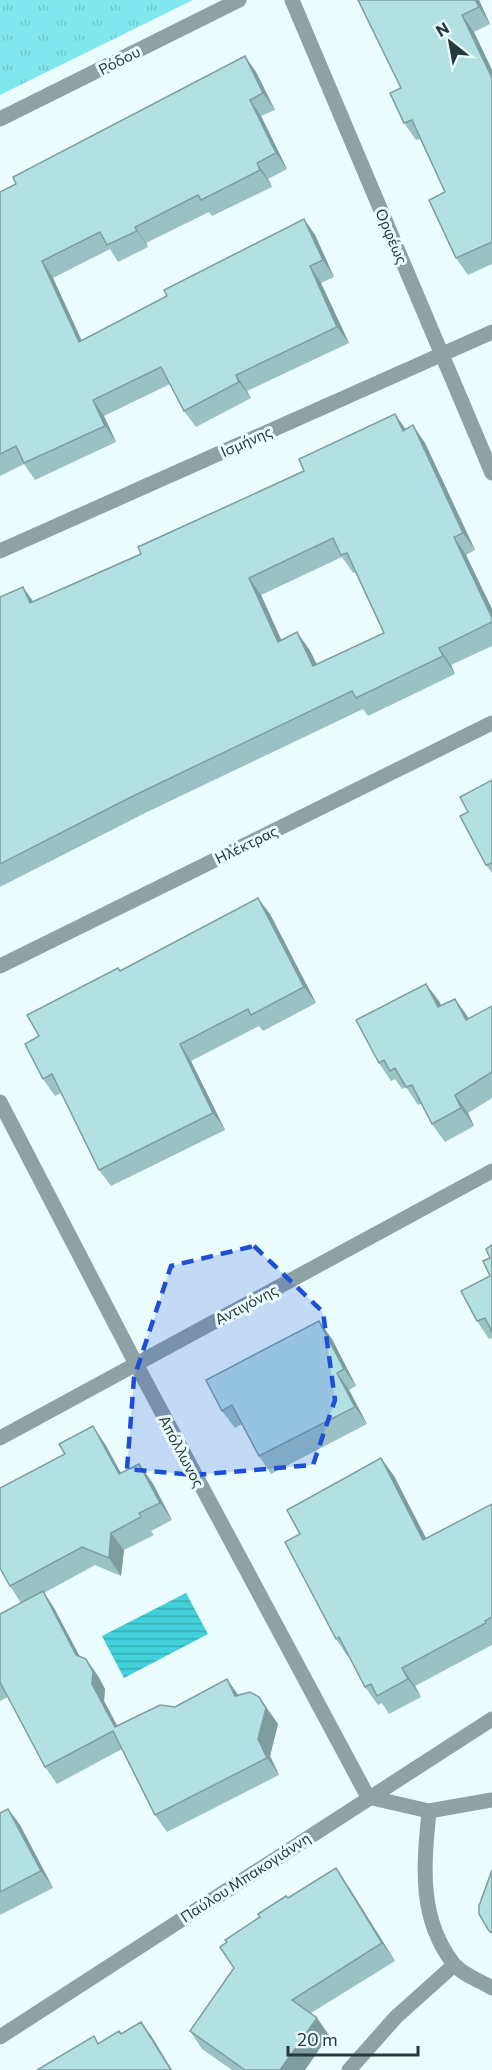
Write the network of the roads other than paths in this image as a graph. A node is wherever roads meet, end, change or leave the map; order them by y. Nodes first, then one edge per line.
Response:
1 (238, 0) edge
2 (292, 0) edge
3 (0, 120) edge
4 (492, 332) edge
5 (443, 353) junction
6 (492, 473) edge
7 (0, 551) edge
8 (492, 723) edge
9 (0, 966) edge
10 (0, 1102) edge
11 (492, 1171) edge
12 (136, 1364) junction
13 (0, 1438) edge
14 (492, 1719) edge
15 (368, 1797) junction
16 (492, 1800) edge
17 (429, 1811) junction
18 (454, 1965) junction
19 (492, 1988) edge
20 (0, 2037) edge
21 (349, 2070) edge

1 - 3 street, Ρόδου
2 - 5 street, Ορφέως
4 - 5 street, Ισμήνης
5 - 6 street, Ορφέως
5 - 7 street, Ισμήνης
8 - 9 street, Ηλέκτρας
10 - 12 street, Απόλλωνος
11 - 12 street, Αντιγόνης
12 - 13 street, Αντιγόνης
12 - 15 street, Απόλλωνος
14 - 15 street, Παύλου Μπακογιάννη
15 - 17 street
15 - 20 street, Παύλου Μπακογιάννη
16 - 17 street
17 - 18 street
18 - 19 street
18 - 21 street

